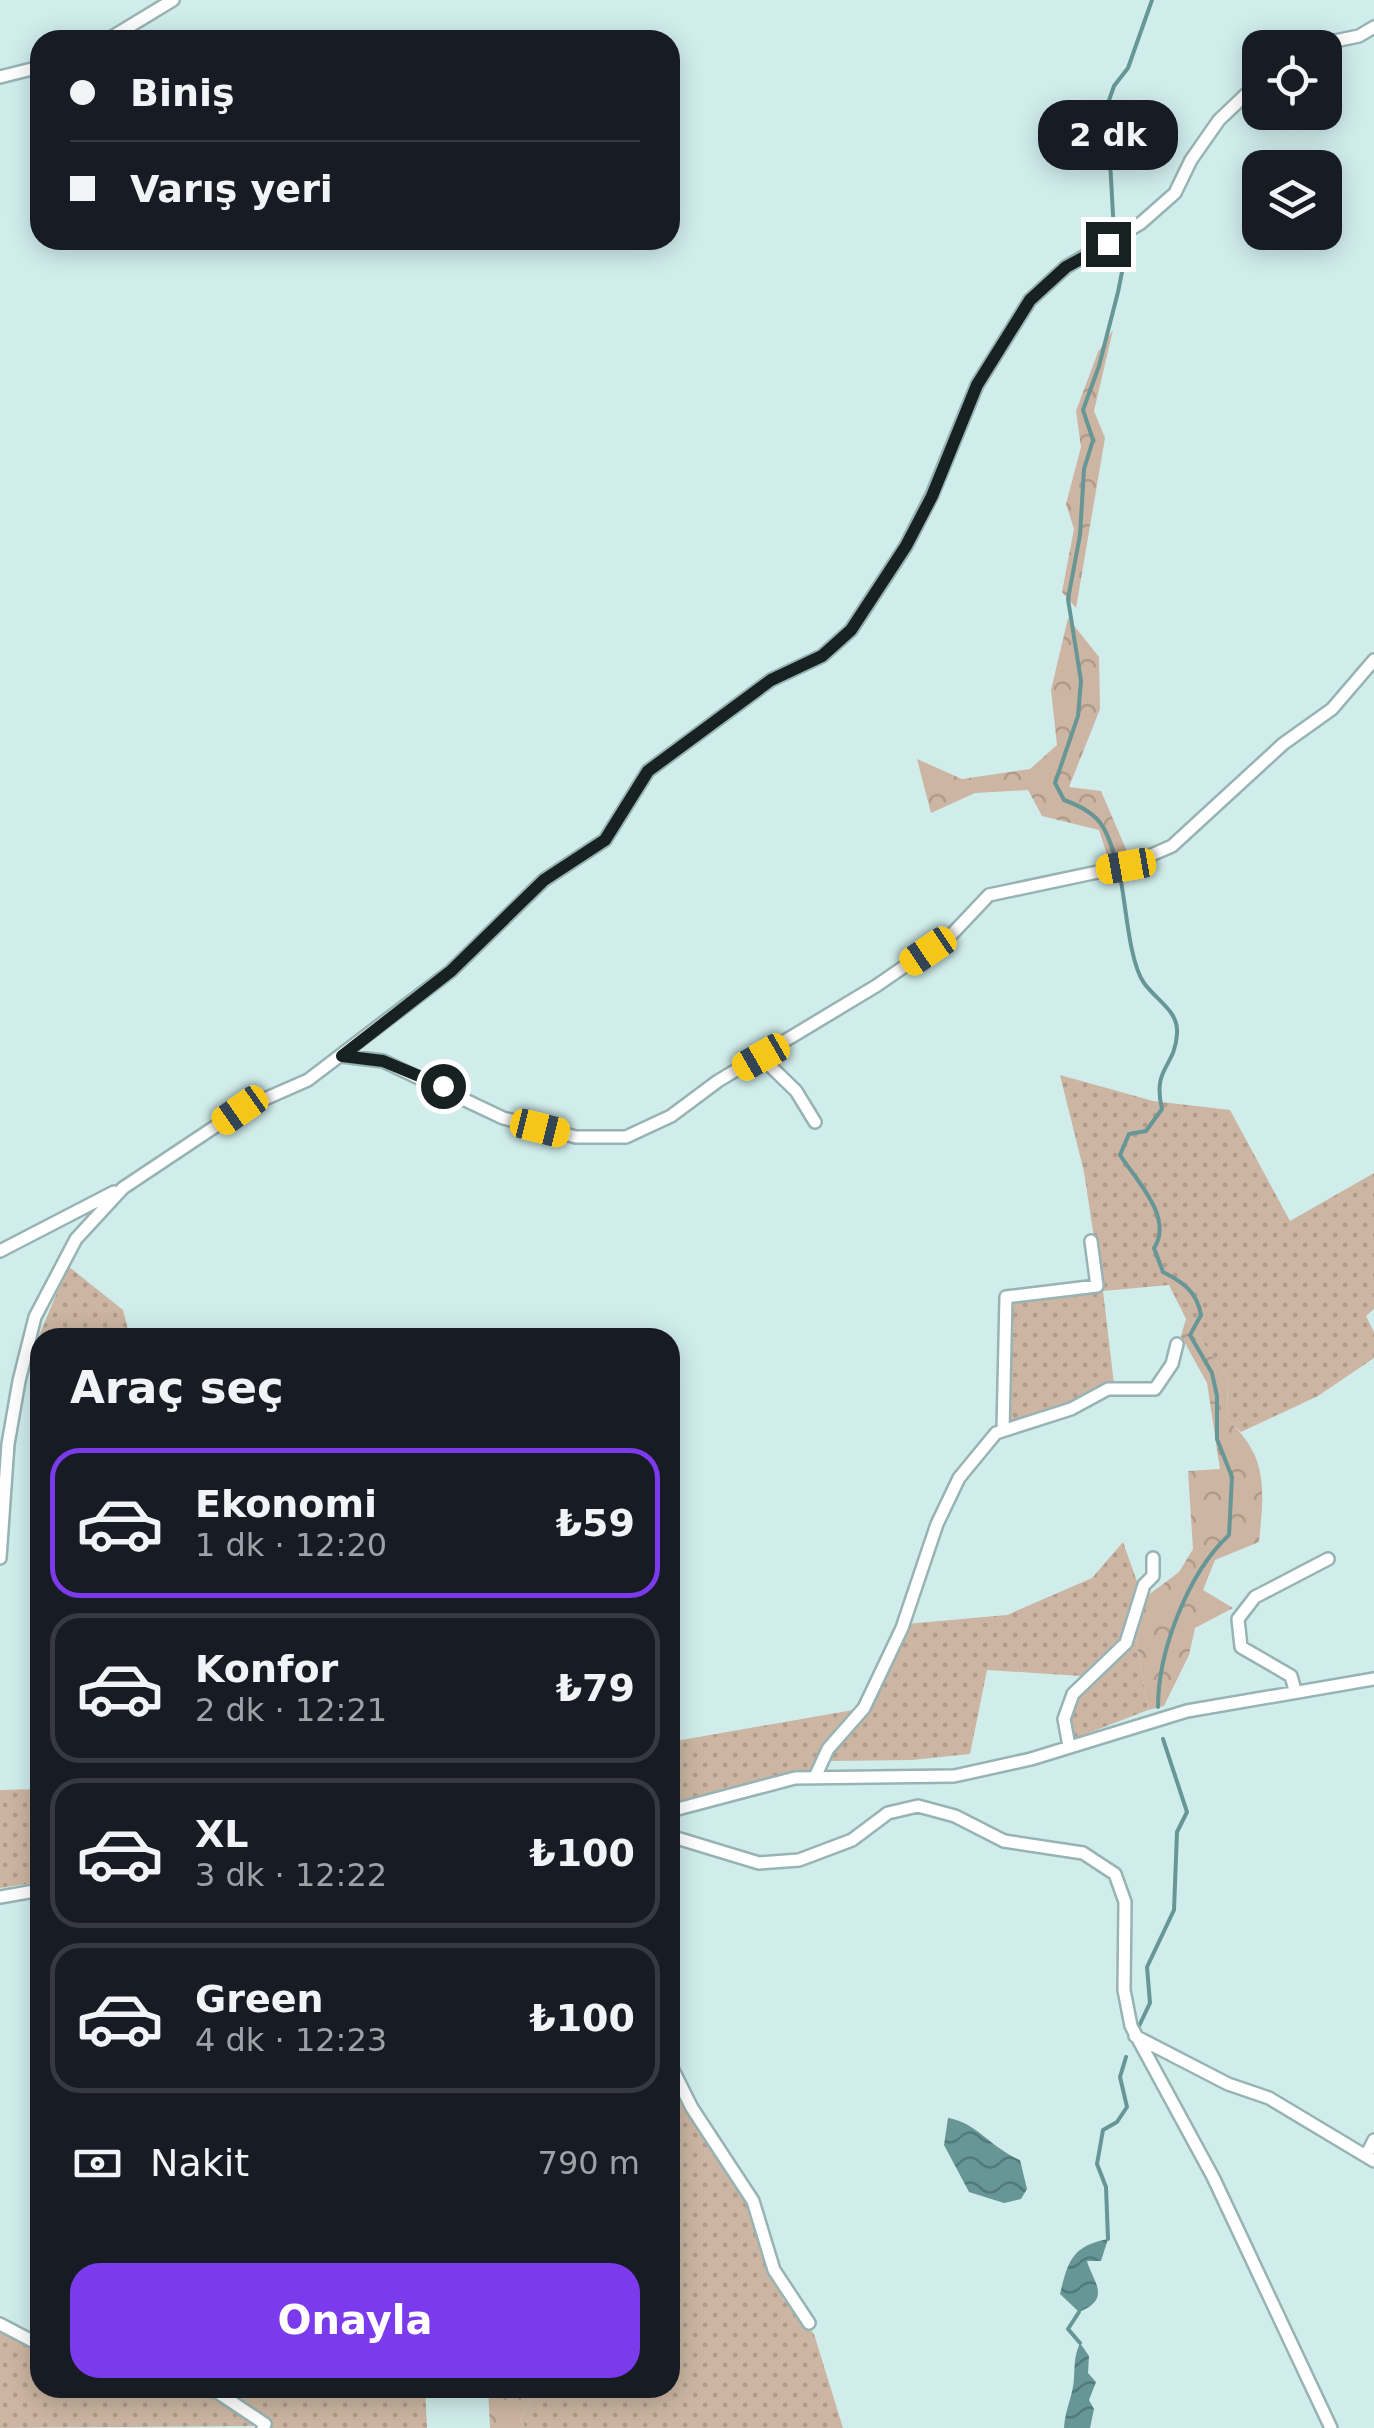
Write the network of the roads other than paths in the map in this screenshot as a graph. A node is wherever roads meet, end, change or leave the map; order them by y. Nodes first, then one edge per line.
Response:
1 (174, 0) edge
2 (1374, 27) edge
3 (124, 30) edge
4 (1342, 40) edge
5 (30, 70) edge
6 (0, 77) edge
7 (1242, 98) edge
8 (1374, 660) edge
9 (342, 1056) junction
10 (761, 1057) junction
11 (815, 1122) dead end
12 (123, 1188) junction
13 (1091, 1240) dead end
14 (0, 1251) edge
15 (32, 1328) edge
16 (30, 1340) edge
17 (1177, 1344) dead end
18 (1003, 1430) junction
19 (3, 1482) edge
20 (0, 1558) edge
21 (1153, 1558) dead end
22 (1328, 1559) dead end
23 (1374, 1679) edge
24 (1295, 1690) junction
25 (1069, 1746) junction
26 (815, 1777) junction
27 (680, 1809) edge
28 (680, 1839) edge
29 (30, 1892) edge
30 (0, 1896) edge
31 (1136, 2036) junction
32 (680, 2084) edge
33 (1374, 2140) edge
34 (1370, 2159) edge
35 (809, 2323) dead end
36 (0, 2324) edge
37 (30, 2340) edge
38 (226, 2398) edge
39 (263, 2428) edge
40 (1331, 2428) edge

1 - 3 street
2 - 4 street
5 - 6 street
7 - 9 street
8 - 10 street
9 - 10 street
9 - 12 street
10 - 11 street
12 - 14 street
12 - 15 street
13 - 18 street
16 - 19 street
17 - 18 street
18 - 26 street
19 - 20 street
21 - 25 street
22 - 24 street
23 - 24 street
24 - 25 street
25 - 26 street
26 - 27 street
28 - 31 street
29 - 30 street
31 - 34 street
31 - 40 street
32 - 35 street
33 - 34 street
36 - 37 street
38 - 39 street

